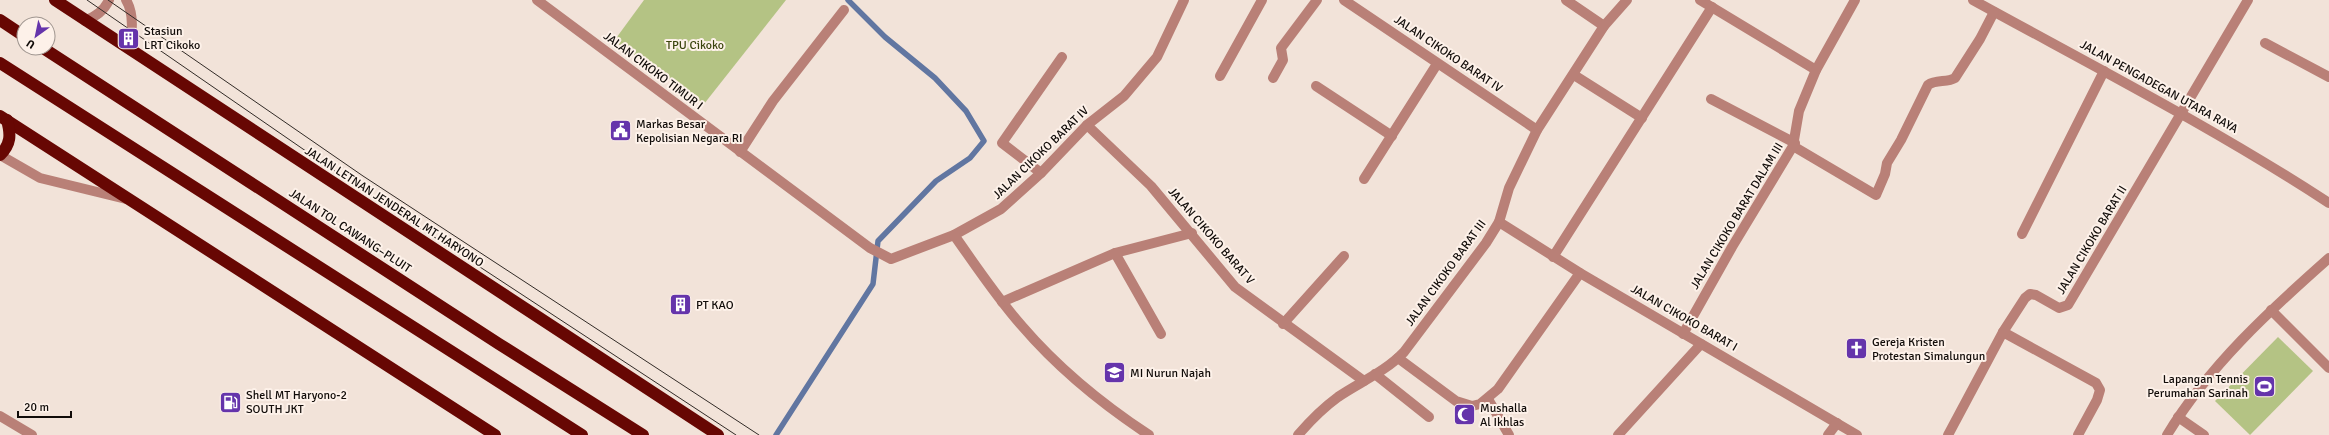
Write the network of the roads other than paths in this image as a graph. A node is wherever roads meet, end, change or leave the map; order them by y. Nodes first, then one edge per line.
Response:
1 (55, 0) edge
2 (109, 0) edge
3 (126, 0) edge
4 (537, 0) edge
5 (1184, 0) edge
6 (1262, 0) edge
7 (1317, 0) edge
8 (1344, 0) edge
9 (1566, 0) edge
10 (1627, 0) edge
11 (1700, 0) edge
12 (1855, 0) edge
13 (1973, 0) edge
14 (2248, 0) edge
15 (1712, 7) junction
16 (844, 10) dead end
17 (1994, 12) junction
18 (0, 20) edge
19 (86, 21) junction
20 (1604, 26) junction
21 (16, 31) edge
22 (2265, 43) dead end
23 (128, 48) junction
24 (55, 56) edge
25 (1062, 57) dead end
26 (0, 62) edge
27 (1438, 64) junction
28 (1816, 70) junction
29 (2104, 71) junction
30 (1574, 75) junction
31 (1220, 76) dead end
32 (2329, 77) edge
33 (1273, 78) dead end
34 (1316, 86) dead end
35 (1711, 98) dead end
36 (2183, 114) junction
37 (4, 118) edge
38 (1642, 118) junction
39 (1087, 125) junction
40 (1537, 130) junction
41 (1392, 136) junction
42 (1794, 145) junction
43 (740, 152) junction
44 (0, 155) edge
45 (1041, 174) junction
46 (1364, 179) dead end
47 (136, 202) junction
48 (2329, 203) edge
49 (1499, 222) junction
50 (1192, 234) junction
51 (2022, 234) dead end
52 (954, 235) junction
53 (870, 248) joint
54 (1115, 253) junction
55 (1344, 256) dead end
56 (1553, 257) junction
57 (2329, 258) edge
58 (1580, 273) junction
59 (1002, 302) junction
60 (2271, 310) junction
61 (1283, 324) junction
62 (2003, 332) junction
63 (1161, 334) dead end
64 (1683, 334) junction
65 (1701, 344) junction
66 (1398, 358) junction
67 (2329, 368) edge
68 (1375, 374) junction
69 (1364, 380) junction
70 (1488, 399) junction
71 (0, 416) edge
72 (1429, 417) dead end
73 (2178, 417) junction
74 (1837, 423) junction
75 (32, 435) edge
76 (495, 435) edge
77 (582, 435) edge
78 (643, 435) edge
79 (718, 435) edge
80 (1149, 435) edge
81 (1298, 435) edge
82 (1509, 435) edge
83 (1618, 435) edge
84 (1828, 435) edge
85 (1857, 435) edge
86 (1948, 435) edge
87 (2078, 435) edge
88 (2167, 435) edge
89 (2204, 435) edge

1 - 19 highway, JALAN LETNAN JENDERAL MT HARYONO
2 - 19 street
3 - 23 street
4 - 43 street, JALAN CIKOKO TIMUR I
5 - 39 street, JALAN CIKOKO BARAT IV
6 - 31 street
7 - 33 street
8 - 27 street, JALAN CIKOKO BARAT IV
9 - 20 street
10 - 20 street, JALAN CIKOKO BARAT III
11 - 15 street
12 - 28 street, JALAN CIKOKO BARAT DALAM III
13 - 17 street, JALAN PENGADEGAN UTARA RAYA
14 - 36 street
15 - 28 street
15 - 38 street
16 - 43 street
17 - 29 street, JALAN PENGADEGAN UTARA RAYA
17 - 42 street
18 - 21 highway
19 - 23 highway, JALAN LETNAN JENDERAL MT HARYONO
20 - 30 street, JALAN CIKOKO BARAT III
22 - 32 street
23 - 79 highway, JALAN LETNAN JENDERAL MT HARYONO
24 - 78 highway, JALAN TOL CAWANG–PLUIT
25 - 45 street
26 - 77 highway
27 - 40 street, JALAN CIKOKO BARAT IV
27 - 41 street
28 - 42 street, JALAN CIKOKO BARAT DALAM III
29 - 36 street, JALAN PENGADEGAN UTARA RAYA
29 - 51 street
30 - 38 street
30 - 40 street, JALAN CIKOKO BARAT III
34 - 41 street
35 - 42 street
36 - 48 street, JALAN PENGADEGAN UTARA RAYA
36 - 62 street, JALAN CIKOKO BARAT II
37 - 44 highway
37 - 47 highway
38 - 56 street
39 - 45 street, JALAN CIKOKO BARAT IV
39 - 50 street, JALAN CIKOKO BARAT V
40 - 49 street, JALAN CIKOKO BARAT III
41 - 46 street
42 - 64 street, JALAN CIKOKO BARAT DALAM III
43 - 53 street, JALAN CIKOKO TIMUR I
44 - 47 street
45 - 52 street, JALAN CIKOKO BARAT IV
47 - 76 highway
49 - 56 street, JALAN CIKOKO BARAT I
49 - 66 street, JALAN CIKOKO BARAT III
50 - 54 street
50 - 61 street, JALAN CIKOKO BARAT V
52 - 53 street, JALAN CIKOKO BARAT IV
52 - 59 street
54 - 59 street
54 - 63 street
55 - 61 street
56 - 58 street, JALAN CIKOKO BARAT I
57 - 60 street
58 - 64 street, JALAN CIKOKO BARAT I
58 - 70 street
59 - 80 street
60 - 67 street
60 - 73 street
61 - 69 street, JALAN CIKOKO BARAT V
62 - 86 street, JALAN CIKOKO BARAT II
62 - 87 street
64 - 65 street, JALAN CIKOKO BARAT I
65 - 74 street, JALAN CIKOKO BARAT I
65 - 83 street
66 - 68 street, JALAN CIKOKO BARAT III
66 - 70 street
68 - 69 street, JALAN CIKOKO BARAT III
68 - 72 street
69 - 81 street, JALAN CIKOKO BARAT III
70 - 82 street
71 - 75 street
73 - 88 street
73 - 89 street
74 - 84 street
74 - 85 street, JALAN CIKOKO BARAT I

